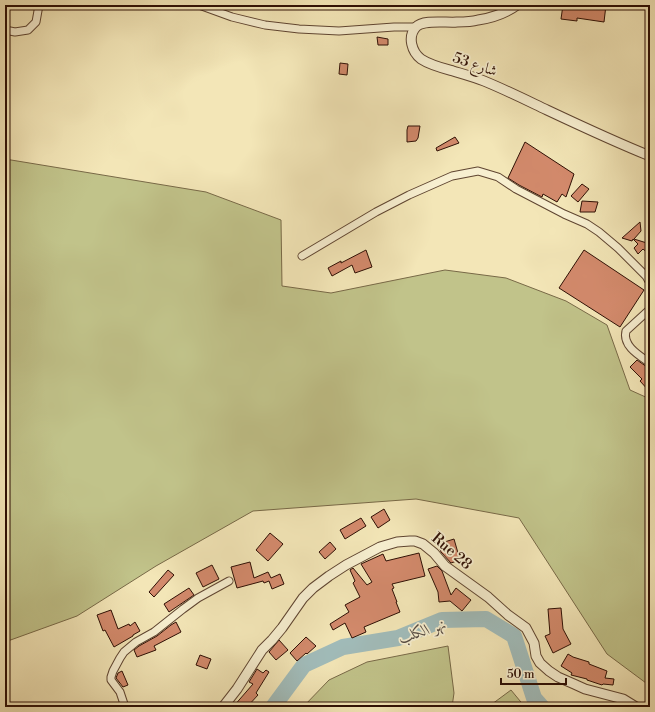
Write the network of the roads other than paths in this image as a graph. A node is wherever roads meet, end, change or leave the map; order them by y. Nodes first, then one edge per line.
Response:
1 (39, 5) edge
2 (199, 5) edge
3 (517, 5) edge
4 (415, 27) junction
5 (5, 30) edge
6 (650, 156) edge
7 (302, 256) dead end
8 (650, 282) edge
9 (650, 309) edge
10 (650, 363) edge
11 (229, 580) dead end
12 (125, 707) edge
13 (223, 707) edge
14 (636, 707) edge

1 - 5 street
2 - 4 street
3 - 4 street
4 - 6 street, شارع 53
7 - 8 street
9 - 10 street
11 - 12 street
13 - 14 street, Rue 28

